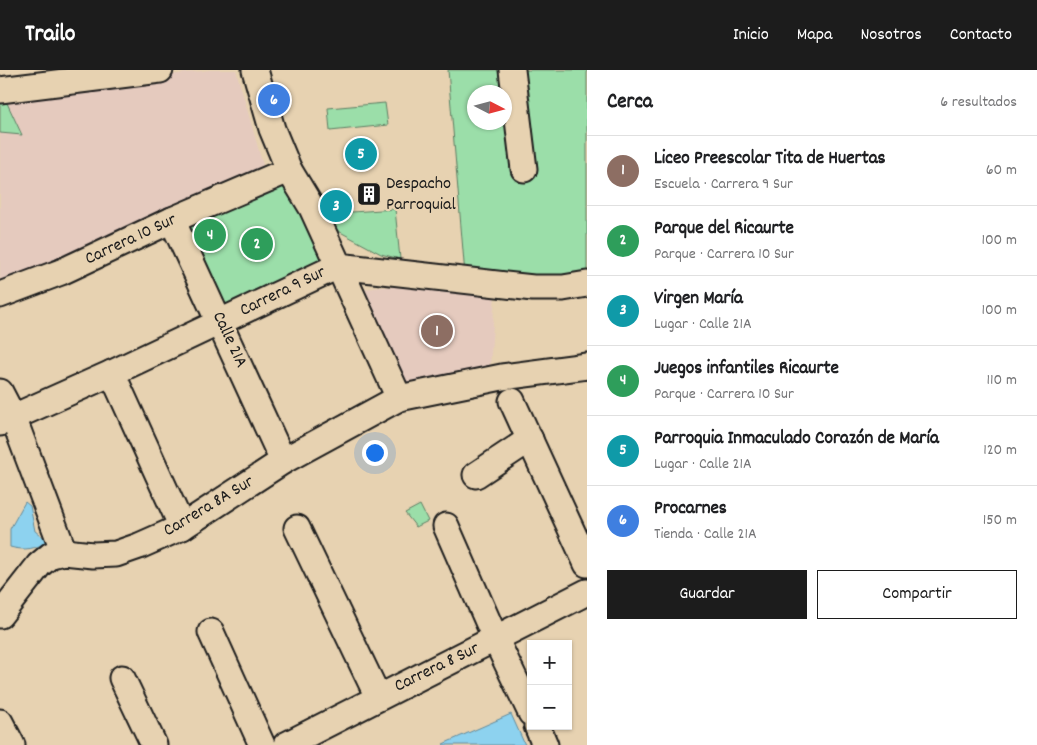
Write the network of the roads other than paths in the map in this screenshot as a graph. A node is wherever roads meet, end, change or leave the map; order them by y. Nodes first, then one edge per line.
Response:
1 (160, 70) edge
2 (255, 70) edge
3 (512, 70) edge
4 (59, 76) edge
5 (0, 90) edge
6 (289, 170) junction
7 (524, 170) dead end
8 (172, 220) junction
9 (338, 266) junction
10 (587, 284) edge
11 (0, 295) edge
12 (220, 322) junction
13 (587, 366) edge
14 (112, 373) junction
15 (0, 392) edge
16 (399, 398) junction
17 (512, 401) dead end
18 (6, 420) edge
19 (530, 439) junction
20 (283, 461) junction
21 (476, 475) dead end
22 (446, 526) dead end
23 (182, 527) junction
24 (296, 528) dead end
25 (64, 552) junction
26 (587, 564) edge
27 (29, 580) junction
28 (0, 584) edge
29 (587, 592) edge
30 (0, 615) edge
31 (211, 632) dead end
32 (496, 640) junction
33 (122, 678) dead end
34 (378, 697) junction
35 (527, 705) edge
36 (0, 722) edge
37 (539, 730) edge
38 (12, 745) edge
39 (154, 745) edge
40 (262, 745) edge
41 (286, 745) edge
42 (545, 745) edge

1 - 4 street
2 - 6 street
3 - 7 street
4 - 5 street
6 - 8 street, Carrera 10 Sur
6 - 9 street
8 - 11 street, Carrera 10 Sur
8 - 12 street, Calle 21A
9 - 10 street, Carrera 9 Sur
9 - 12 street, Carrera 9 Sur
9 - 16 street
12 - 14 street, Carrera 9 Sur
12 - 20 street, Calle 21A
13 - 16 street, Carrera 8A Sur
14 - 18 street, Carrera 9 Sur
14 - 23 street
15 - 18 street
16 - 20 street, Carrera 8A Sur
17 - 19 street
18 - 25 street
19 - 21 street
19 - 26 street
20 - 23 street, Carrera 8A Sur
22 - 32 street
23 - 25 street, Carrera 8A Sur
24 - 34 street
25 - 27 street
27 - 28 street
27 - 30 street
29 - 32 street, Carrera 8 Sur
31 - 40 street
32 - 34 street, Carrera 8 Sur
32 - 35 street
33 - 39 street
34 - 41 street, Carrera 8 Sur
36 - 38 street
37 - 42 street

